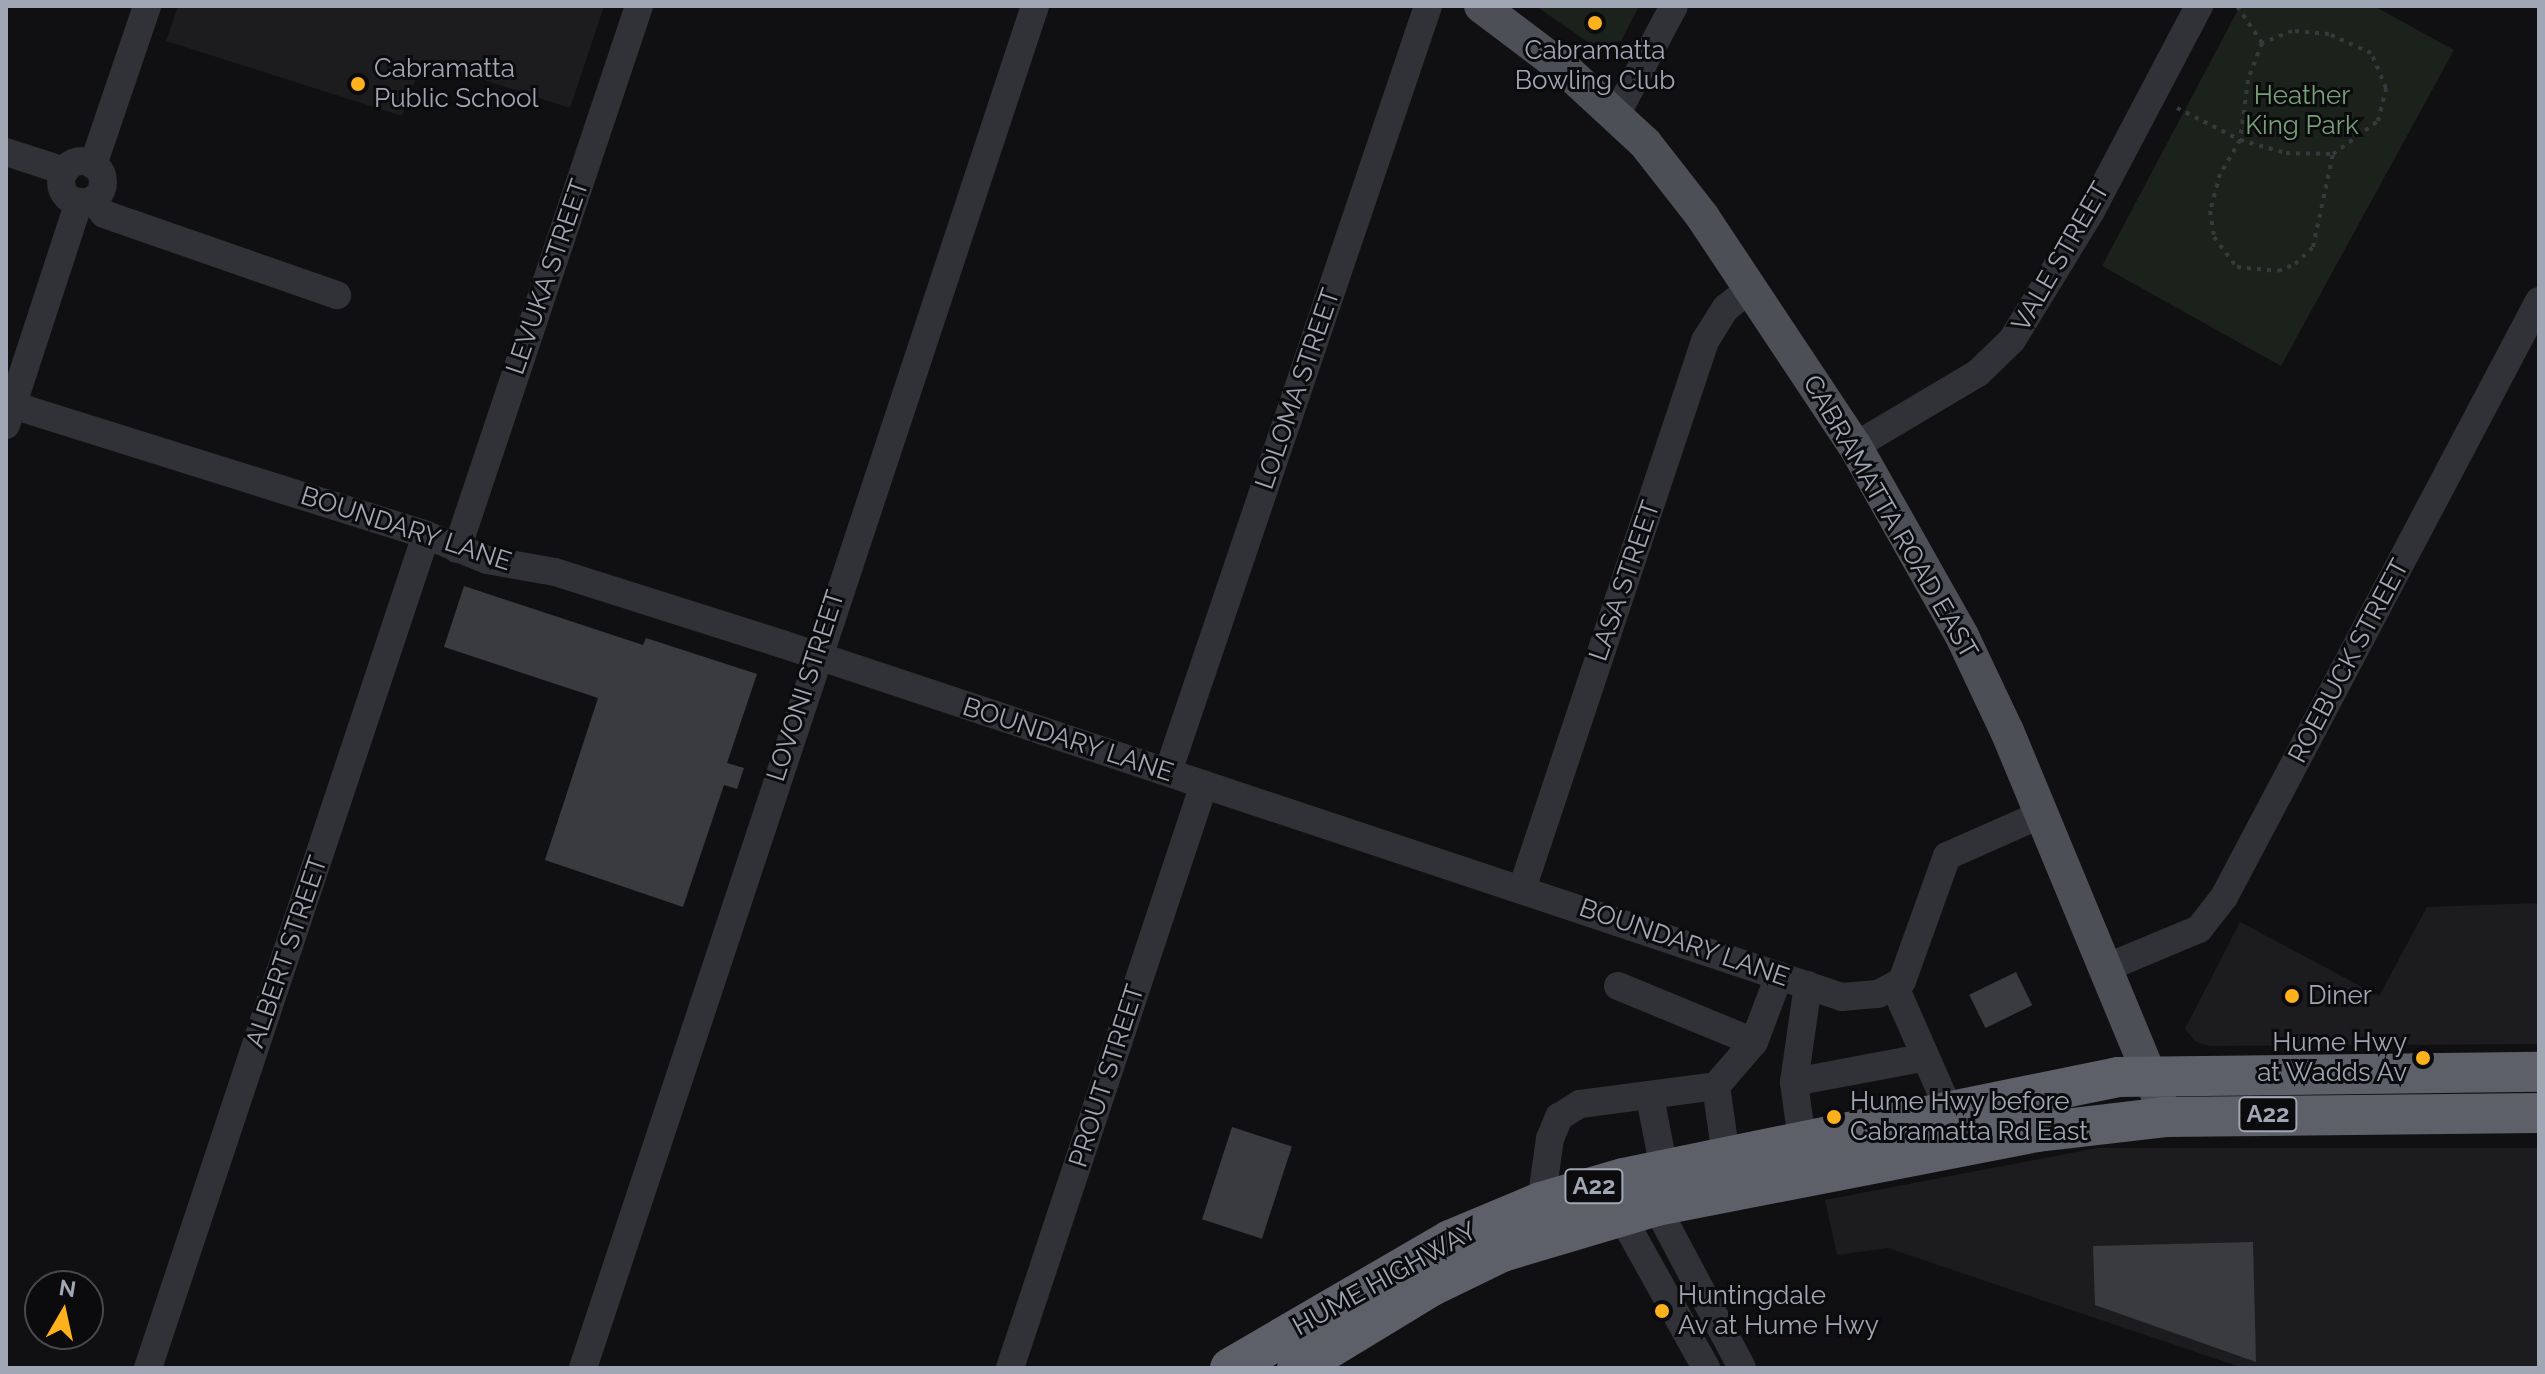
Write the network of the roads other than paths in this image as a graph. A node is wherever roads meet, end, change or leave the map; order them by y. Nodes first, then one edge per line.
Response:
1 (147, 6) edge
2 (639, 6) edge
3 (1035, 6) edge
4 (1428, 6) edge
5 (1481, 6) edge
6 (1674, 6) edge
7 (2199, 6) edge
8 (1616, 115) junction
9 (6, 152) edge
10 (93, 165) junction
11 (65, 171) junction
12 (85, 201) junction
13 (1751, 288) junction
14 (337, 295) dead end
15 (2539, 301) edge
16 (8, 411) edge
17 (1855, 446) junction
18 (426, 535) junction
19 (457, 549) junction
20 (815, 658) junction
21 (1168, 772) junction
22 (1204, 784) junction
23 (2042, 814) junction
24 (1522, 889) junction
25 (2108, 967) junction
26 (1779, 976) junction
27 (1808, 985) junction
28 (1618, 986) dead end
29 (1895, 987) junction
30 (1754, 1042) junction
31 (1922, 1058) junction
32 (2539, 1072) edge
33 (2152, 1075) junction
34 (1794, 1082) junction
35 (1716, 1086) junction
36 (1650, 1097) junction
37 (1949, 1110) junction
38 (2539, 1113) edge
39 (2165, 1117) junction
40 (1802, 1140) junction
41 (1726, 1156) junction
42 (1647, 1197) junction
43 (1541, 1202) junction
44 (148, 1368) edge
45 (583, 1368) edge
46 (1010, 1368) edge
47 (1230, 1368) edge
48 (1297, 1368) edge
49 (1706, 1368) edge
50 (1742, 1368) edge

1 - 10 street
2 - 19 street, LEVUKA STREET
3 - 20 street, LOVONI STREET
4 - 21 street, LOLOMA STREET
5 - 8 main road, CABRAMATTA ROAD EAST
6 - 8 street
7 - 17 street, VALE STREET
8 - 13 main road, CABRAMATTA ROAD EAST
9 - 11 street
10 - 11 street
10 - 12 street
11 - 12 street
12 - 14 street
12 - 16 street
13 - 17 main road, CABRAMATTA ROAD EAST
13 - 24 street, LASA STREET
15 - 25 street, ROEBUCK STREET
16 - 18 street, BOUNDARY LANE
17 - 23 main road, CABRAMATTA ROAD EAST
18 - 19 street, BOUNDARY LANE
18 - 44 street, ALBERT STREET
19 - 20 street, BOUNDARY LANE
20 - 21 street, BOUNDARY LANE
20 - 45 street, LOVONI STREET
21 - 22 street, BOUNDARY LANE
22 - 24 street, BOUNDARY LANE
22 - 46 street, PROUT STREET
23 - 25 main road, CABRAMATTA ROAD EAST
23 - 29 street
24 - 26 street, BOUNDARY LANE
25 - 33 main road, CABRAMATTA ROAD EAST
26 - 27 street, BOUNDARY LANE
26 - 30 street
27 - 29 street, BOUNDARY LANE
27 - 34 street
28 - 30 street
29 - 31 street
30 - 35 street
31 - 34 street
31 - 37 street
32 - 33 highway, HUME HIGHWAY / A22
33 - 37 highway, HUME HIGHWAY / A22
33 - 39 main road, CABRAMATTA ROAD EAST
34 - 40 street
35 - 36 street
35 - 41 street
36 - 42 street
36 - 43 street
37 - 40 highway, HUME HIGHWAY / A22
38 - 39 highway, HUME HIGHWAY / A22
39 - 42 highway, HUME HIGHWAY / A22
40 - 41 highway, HUME HIGHWAY / A22
41 - 42 highway, HUME HIGHWAY / A22
42 - 43 highway, HUME HIGHWAY / A22
42 - 48 highway, HUME HIGHWAY / A22
42 - 49 street
42 - 50 street
43 - 47 highway, HUME HIGHWAY / A22

